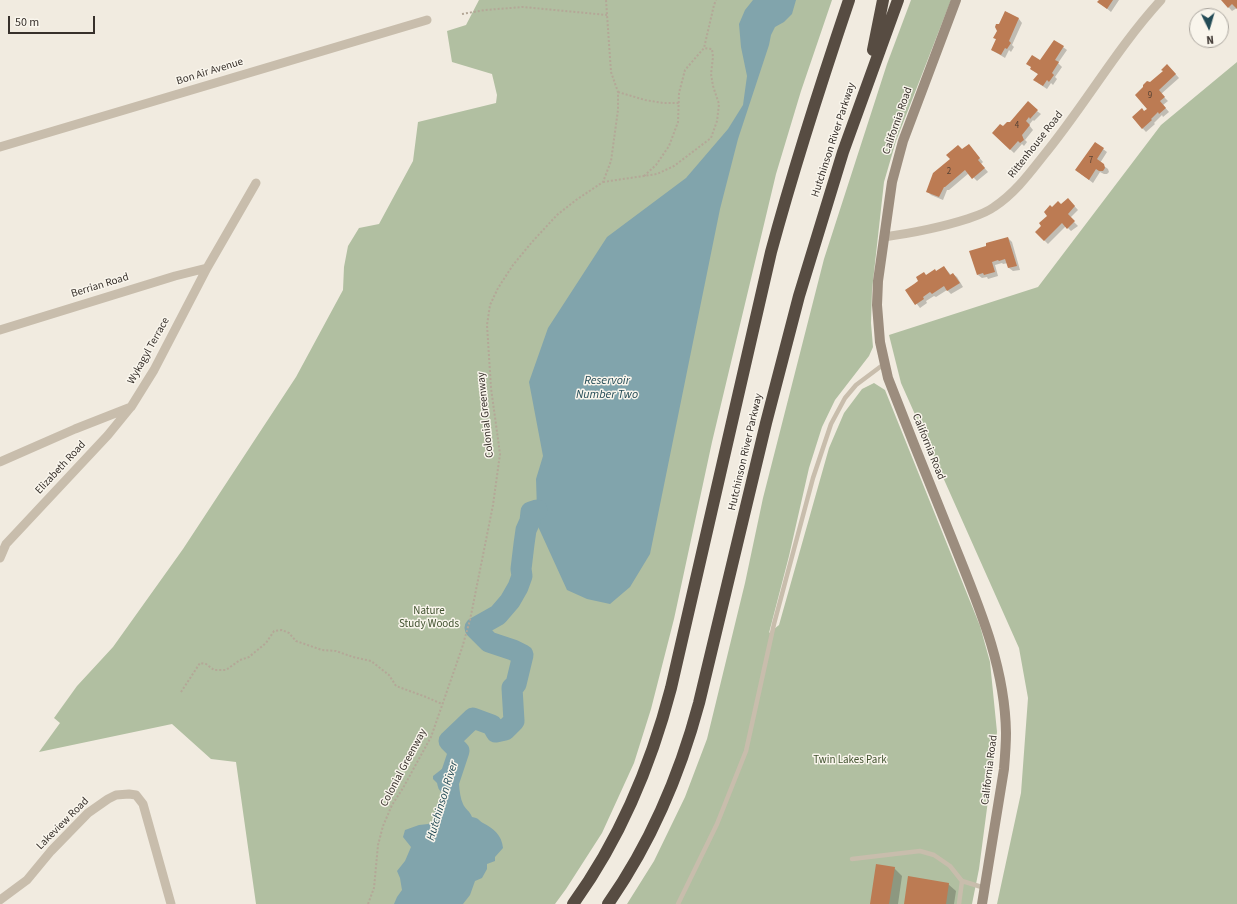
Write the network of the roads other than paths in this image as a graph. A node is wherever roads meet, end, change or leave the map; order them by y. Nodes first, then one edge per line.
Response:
1 (849, 0) edge
2 (883, 0) edge
3 (898, 0) edge
4 (956, 0) edge
5 (1160, 0) edge
6 (427, 20) dead end
7 (866, 87) junction
8 (0, 147) edge
9 (256, 182) dead end
10 (884, 237) junction
11 (207, 268) junction
12 (0, 330) edge
13 (884, 364) junction
14 (131, 407) junction
15 (0, 462) edge
16 (3, 542) edge
17 (0, 558) edge
18 (852, 859) dead end
19 (962, 881) junction
20 (985, 888) junction
21 (0, 900) edge
22 (172, 904) edge
23 (573, 904) edge
24 (608, 904) edge
25 (678, 904) edge
26 (959, 904) edge
27 (982, 904) edge

1 - 23 highway, Hutchinson River Parkway
2 - 7 highway
3 - 7 highway, Hutchinson River Parkway
4 - 10 main road, California Road
5 - 10 street, Rittenhouse Road
6 - 8 street, Bon Air Avenue
7 - 24 highway, Hutchinson River Parkway
9 - 11 street, Wykagyl Terrace
10 - 13 main road, California Road
11 - 12 street, Berrian Road
11 - 14 street, Wykagyl Terrace
13 - 20 main road, California Road
13 - 25 lane
14 - 15 street
14 - 16 street, Elizabeth Road
16 - 17 street, Elizabeth Road
18 - 19 lane
19 - 20 lane
19 - 26 lane
20 - 27 main road, California Road
21 - 22 street, Lakeview Road

